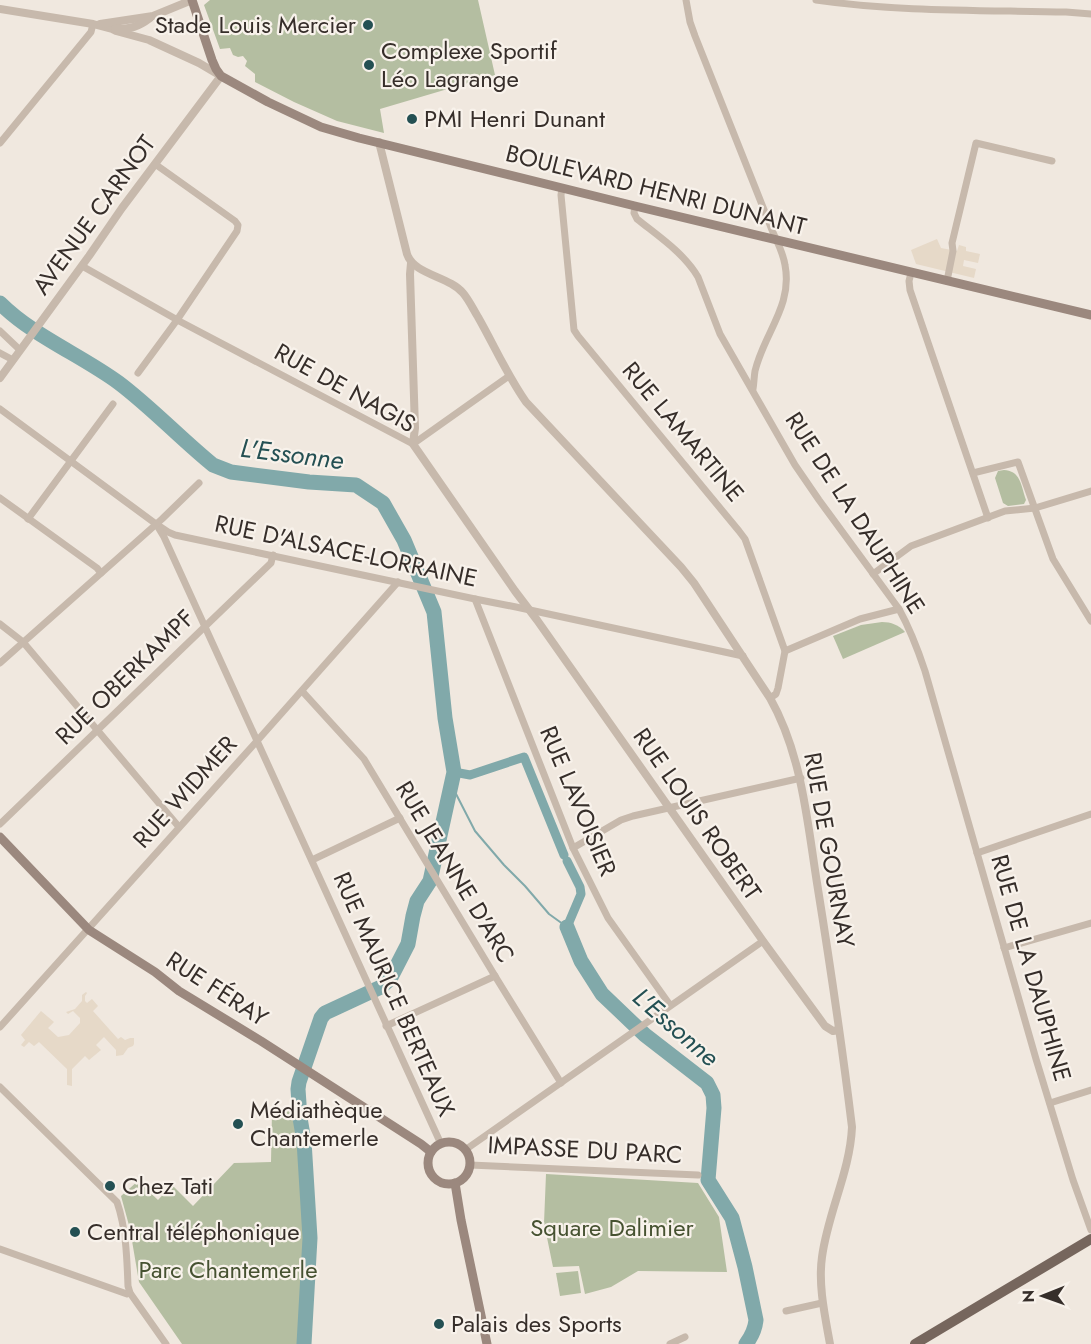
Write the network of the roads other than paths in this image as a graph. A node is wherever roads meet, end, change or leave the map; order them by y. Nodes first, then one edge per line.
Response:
1 (192, 0) edge
2 (686, 0) edge
3 (816, 0) edge
4 (0, 9) edge
5 (1091, 14) edge
6 (153, 16) junction
7 (93, 24) junction
8 (139, 27) junction
9 (112, 29) junction
10 (149, 40) junction
11 (212, 60) junction
12 (199, 63) junction
13 (221, 76) junction
14 (379, 142) junction
15 (0, 143) edge
16 (1052, 161) dead end
17 (155, 164) junction
18 (562, 188) junction
19 (634, 206) junction
20 (776, 240) junction
21 (411, 263) junction
22 (82, 266) junction
23 (911, 273) junction
24 (947, 281) junction
25 (1091, 315) edge
26 (177, 320) junction
27 (0, 331) edge
28 (17, 347) junction
29 (0, 352) edge
30 (13, 360) junction
31 (138, 373) dead end
32 (509, 376) junction
33 (0, 378) edge
34 (753, 389) junction
35 (112, 404) dead end
36 (0, 409) edge
37 (413, 444) junction
38 (72, 461) junction
39 (973, 473) junction
40 (199, 483) dead end
41 (1091, 490) edge
42 (0, 498) edge
43 (1035, 508) junction
44 (988, 518) junction
45 (28, 519) junction
46 (156, 524) junction
47 (273, 555) junction
48 (101, 573) junction
49 (873, 574) junction
50 (398, 582) junction
51 (475, 599) junction
52 (899, 609) junction
53 (530, 610) junction
54 (1091, 621) edge
55 (0, 624) edge
56 (204, 627) junction
57 (23, 642) junction
58 (785, 651) junction
59 (742, 656) junction
60 (0, 663) edge
61 (302, 692) junction
62 (770, 698) junction
63 (98, 729) junction
64 (258, 741) junction
65 (801, 778) junction
66 (669, 808) junction
67 (1091, 814) edge
68 (400, 818) junction
69 (0, 824) edge
70 (179, 827) junction
71 (0, 837) edge
72 (573, 848) junction
73 (977, 853) junction
74 (312, 860) junction
75 (1091, 923) edge
76 (88, 930) junction
77 (763, 941) junction
78 (1004, 948) junction
79 (495, 976) junction
80 (670, 1005) junction
81 (386, 1026) junction
82 (0, 1028) edge
83 (839, 1030) junction
84 (561, 1083) junction
85 (0, 1087) edge
86 (1091, 1090) edge
87 (1050, 1103) junction
88 (441, 1144) junction
89 (465, 1150) junction
90 (431, 1152) junction
91 (470, 1165) junction
92 (698, 1175) dead end
93 (455, 1183) junction
94 (1091, 1230) edge
95 (1091, 1239) edge
96 (0, 1249) edge
97 (130, 1293) junction
98 (822, 1303) junction
99 (786, 1311) dead end
100 (685, 1337) dead end
101 (166, 1344) edge
102 (487, 1344) edge
103 (670, 1344) edge
104 (830, 1344) edge
105 (915, 1344) edge

1 - 6 street
1 - 11 main road
2 - 20 street
3 - 5 street
4 - 7 street
6 - 7 street
6 - 8 street
7 - 9 street
7 - 15 street
8 - 9 street
8 - 10 street
9 - 10 street
10 - 12 street
11 - 12 street
11 - 13 main road
12 - 13 street
13 - 14 main road, BOULEVARD HENRI DUNANT
13 - 17 street, AVENUE CARNOT
14 - 18 main road, BOULEVARD HENRI DUNANT
14 - 21 street
16 - 24 street
17 - 22 street, AVENUE CARNOT
17 - 26 street
18 - 19 main road, BOULEVARD HENRI DUNANT
18 - 58 street, RUE LAMARTINE
19 - 20 main road, BOULEVARD HENRI DUNANT
19 - 34 street, RUE DE LA DAUPHINE
20 - 23 main road, BOULEVARD HENRI DUNANT
20 - 34 street
21 - 32 street, RUE DE GOURNAY
21 - 37 street
22 - 26 street, RUE DE NAGIS
22 - 28 street, AVENUE CARNOT
23 - 24 main road, BOULEVARD HENRI DUNANT
23 - 39 street
24 - 25 main road, BOULEVARD HENRI DUNANT
26 - 31 street
26 - 37 street, RUE DE NAGIS
27 - 28 street
28 - 29 street
28 - 30 street, AVENUE CARNOT
29 - 30 street
30 - 33 street, AVENUE CARNOT
32 - 37 street
32 - 59 street, RUE DE GOURNAY
34 - 49 street, RUE DE LA DAUPHINE
35 - 38 street
36 - 38 street
37 - 53 street, RUE DE NAGIS
38 - 45 street
38 - 46 street
39 - 43 street
39 - 44 street
40 - 46 street
41 - 43 street
42 - 45 street
43 - 44 street
43 - 54 street
44 - 49 street
45 - 48 street
46 - 47 street, RUE D'ALSACE-LORRAINE
46 - 48 street
46 - 56 street, RUE MAURICE BERTEAUX
47 - 50 street, RUE D'ALSACE-LORRAINE
47 - 56 street, RUE OBERKAMPF
48 - 57 street
49 - 52 street, RUE DE LA DAUPHINE
50 - 51 street, RUE D'ALSACE-LORRAINE
50 - 61 street, RUE WIDMER
51 - 53 street, RUE D'ALSACE-LORRAINE
51 - 72 street, RUE LAVOISIER
52 - 58 street
52 - 73 street, RUE DE LA DAUPHINE
53 - 59 street, RUE D'ALSACE-LORRAINE
53 - 66 street, RUE LOUIS ROBERT
55 - 57 street
56 - 63 street, RUE OBERKAMPF
56 - 64 street, RUE MAURICE BERTEAUX
57 - 60 street
57 - 63 street
58 - 62 street
59 - 62 street, RUE DE GOURNAY
61 - 64 street, RUE WIDMER
61 - 68 street, RUE JEANNE D'ARC
62 - 65 street, RUE DE GOURNAY
63 - 69 street, RUE OBERKAMPF
63 - 70 street
64 - 70 street, RUE WIDMER
64 - 74 street, RUE MAURICE BERTEAUX
65 - 66 street
65 - 83 street, RUE DE GOURNAY
66 - 72 street
66 - 77 street, RUE LOUIS ROBERT
67 - 73 street
68 - 74 street
68 - 79 street, RUE JEANNE D'ARC
70 - 76 street, RUE WIDMER
71 - 76 main road, RUE FÉRAY
72 - 80 street, RUE LAVOISIER
73 - 78 street, RUE DE LA DAUPHINE
74 - 81 street, RUE MAURICE BERTEAUX
75 - 78 street
76 - 82 street, RUE WIDMER
76 - 90 main road, RUE FÉRAY
77 - 80 street
77 - 83 street, RUE LOUIS ROBERT
78 - 87 street, RUE DE LA DAUPHINE
79 - 81 street
79 - 84 street, RUE JEANNE D'ARC
80 - 84 street
81 - 88 street, RUE MAURICE BERTEAUX
83 - 98 street, RUE DE GOURNAY
84 - 89 street
85 - 97 street
86 - 87 street
87 - 94 street, RUE DE LA DAUPHINE
88 - 89 main road
88 - 90 main road
89 - 91 main road
90 - 93 main road
91 - 92 street, IMPASSE DU PARC
91 - 93 main road
93 - 102 main road
95 - 105 main road
96 - 97 street
97 - 101 street
98 - 99 street
98 - 104 street, RUE DE GOURNAY
100 - 103 street

